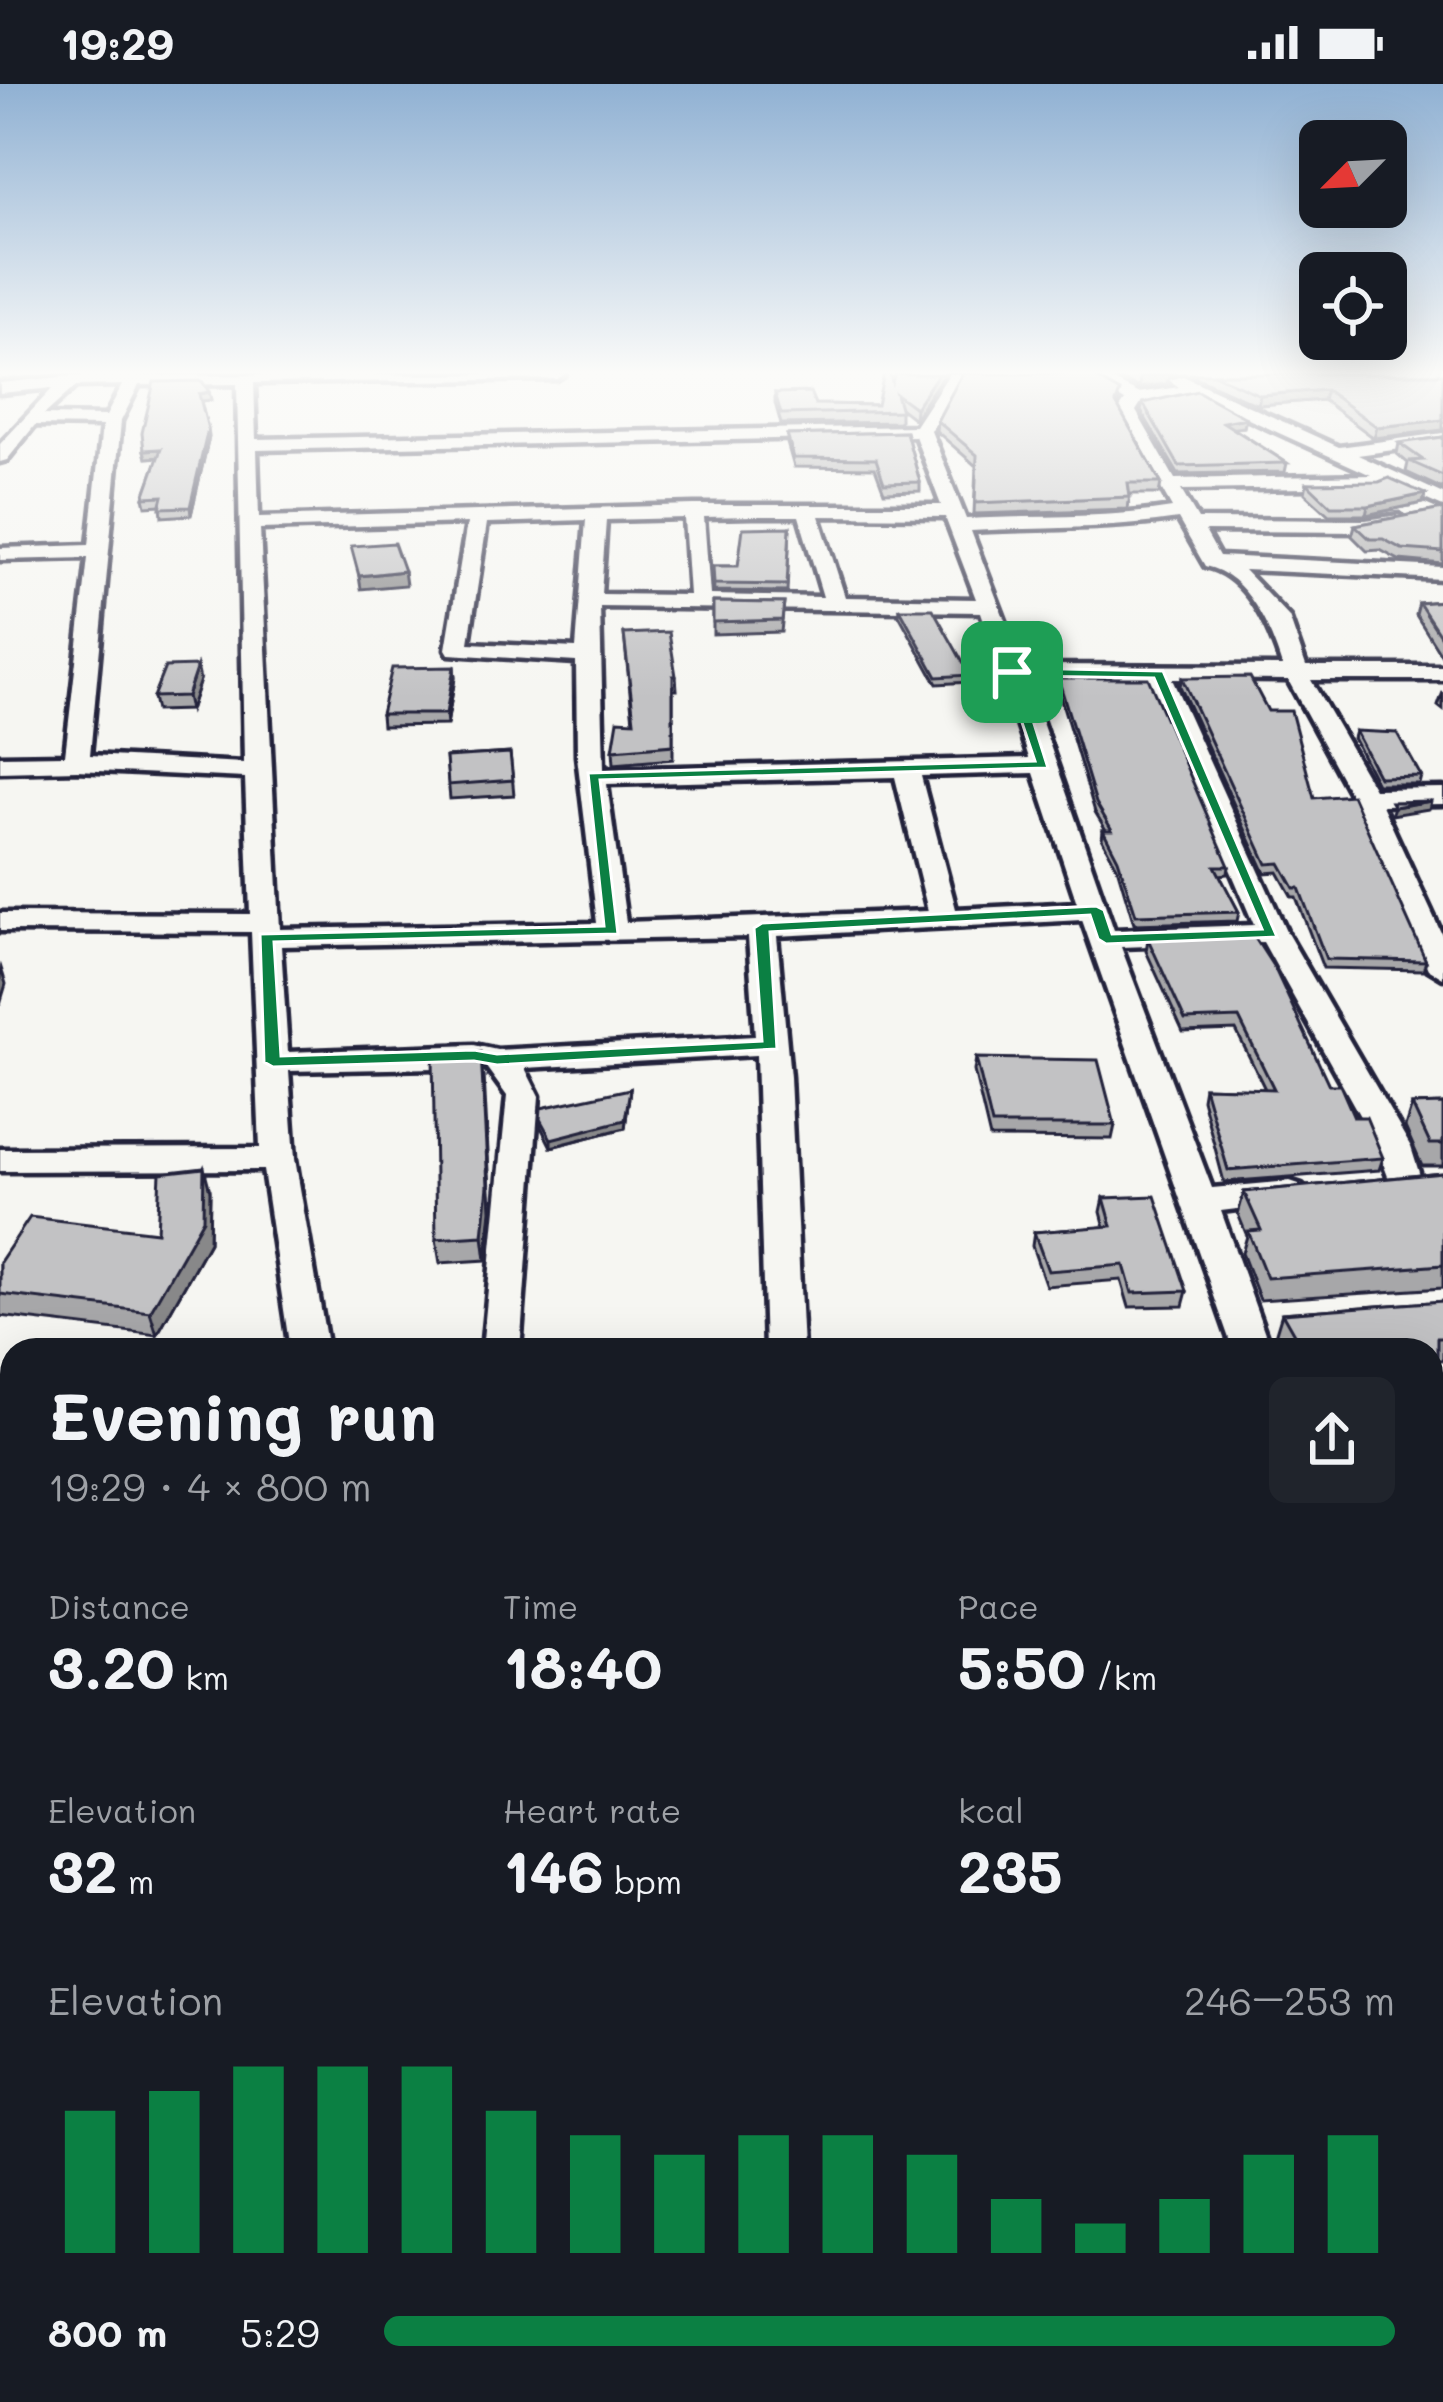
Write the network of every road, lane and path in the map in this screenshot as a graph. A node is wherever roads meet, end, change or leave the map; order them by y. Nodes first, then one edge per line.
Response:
1 (107, 482) edge
2 (247, 482) edge
3 (940, 482) edge
4 (1164, 482) edge
5 (1248, 482) edge
6 (1381, 482) edge
7 (1392, 482) edge
8 (1166, 485) junction
9 (1443, 506) edge
10 (807, 510) junction
11 (694, 511) junction
12 (597, 513) junction
13 (478, 516) junction
14 (953, 519) junction
15 (1189, 519) junction
16 (248, 523) junction
17 (101, 551) junction
18 (0, 554) edge
19 (1226, 564) junction
20 (1443, 573) edge
21 (590, 600) junction
22 (700, 601) junction
23 (836, 603) junction
24 (989, 606) junction
25 (588, 656) junction
26 (1012, 672) junction
27 (1443, 673) edge
28 (1158, 674) junction
29 (1297, 675) junction
30 (77, 762) junction
31 (0, 764) edge
32 (1043, 765) junction
33 (906, 768) junction
34 (257, 770) junction
35 (593, 776) junction
36 (1443, 796) edge
37 (1365, 797) junction
38 (944, 917) junction
39 (0, 922) edge
40 (1101, 925) junction
41 (762, 928) junction
42 (266, 930) junction
43 (613, 931) junction
44 (1272, 933) junction
45 (1441, 965) edge
46 (771, 1045) junction
47 (497, 1060) junction
48 (273, 1062) junction
49 (278, 1159) junction
50 (0, 1160) edge
51 (1443, 1180) edge
52 (1405, 1182) junction
53 (1359, 1186) edge
54 (1314, 1191) edge
55 (1200, 1201) junction
56 (1287, 1316) edge
57 (1247, 1335) edge
58 (307, 1338) edge
59 (502, 1338) edge
60 (783, 1338) edge

1 - 17 street
2 - 16 street
3 - 14 street
4 - 8 street
5 - 8 street
6 - 9 street
7 - 9 street
8 - 15 street
9 - 15 street
10 - 11 street
10 - 14 street
10 - 23 street
11 - 12 street
11 - 22 street
12 - 13 street
12 - 21 street
13 - 16 street
13 - 25 street
14 - 15 street
14 - 24 street
15 - 19 street
16 - 34 street
17 - 18 street
17 - 30 street
19 - 20 street
19 - 29 street
21 - 22 street
21 - 25 street
22 - 23 street
23 - 24 street
24 - 26 street
25 - 35 street
26 - 28 street
26 - 32 street
27 - 29 street
28 - 29 street
28 - 44 street
29 - 37 street
30 - 31 street
30 - 34 street
32 - 33 street
32 - 40 street
33 - 35 street
33 - 38 street
34 - 42 street
35 - 43 street
36 - 37 street
37 - 45 street
38 - 40 street
38 - 41 street
39 - 42 street
40 - 44 street
40 - 55 street
41 - 43 street
41 - 46 street
42 - 43 street
42 - 48 street
44 - 52 street
46 - 47 street
46 - 60 street
47 - 48 street
47 - 59 street
48 - 49 street
49 - 50 street
49 - 58 street
51 - 52 street
52 - 53 street
54 - 55 street
55 - 57 street
56 - 57 street

